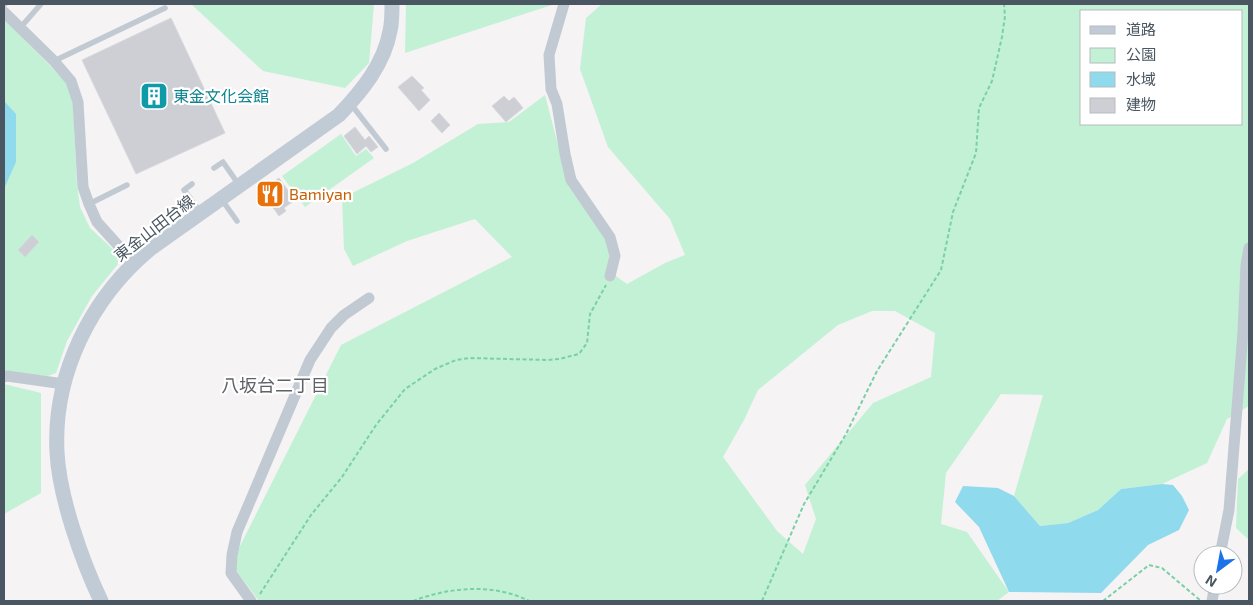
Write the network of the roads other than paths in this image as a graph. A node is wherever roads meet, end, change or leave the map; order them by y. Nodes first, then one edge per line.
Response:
1 (41, 4) edge
2 (392, 4) edge
3 (564, 4) edge
4 (164, 8) dead end
5 (4, 12) edge
6 (20, 28) junction
7 (54, 61) junction
8 (350, 103) junction
9 (386, 149) dead end
10 (214, 168) dead end
11 (192, 184) dead end
12 (127, 185) dead end
13 (240, 186) junction
14 (221, 199) junction
15 (89, 204) junction
16 (201, 213) junction
17 (237, 221) dead end
18 (1249, 248) edge
19 (134, 263) junction
20 (610, 276) road end
21 (369, 298) dead end
22 (4, 377) edge
23 (64, 384) junction
24 (1222, 545) edge
25 (255, 598) edge
26 (101, 601) edge

1 - 6 lane
2 - 8 main road, 東金山田台線
3 - 20 street
4 - 7 lane
5 - 6 street
6 - 7 street
7 - 15 street
8 - 9 lane
8 - 13 main road, 東金山田台線
10 - 13 lane
11 - 16 lane
12 - 15 lane
13 - 14 main road, 東金山田台線
14 - 16 main road, 東金山田台線
14 - 17 lane
15 - 19 street
16 - 19 main road, 東金山田台線
18 - 24 street
19 - 23 main road, 東金山田台線
21 - 25 street
22 - 23 street
23 - 26 main road, 東金山田台線

